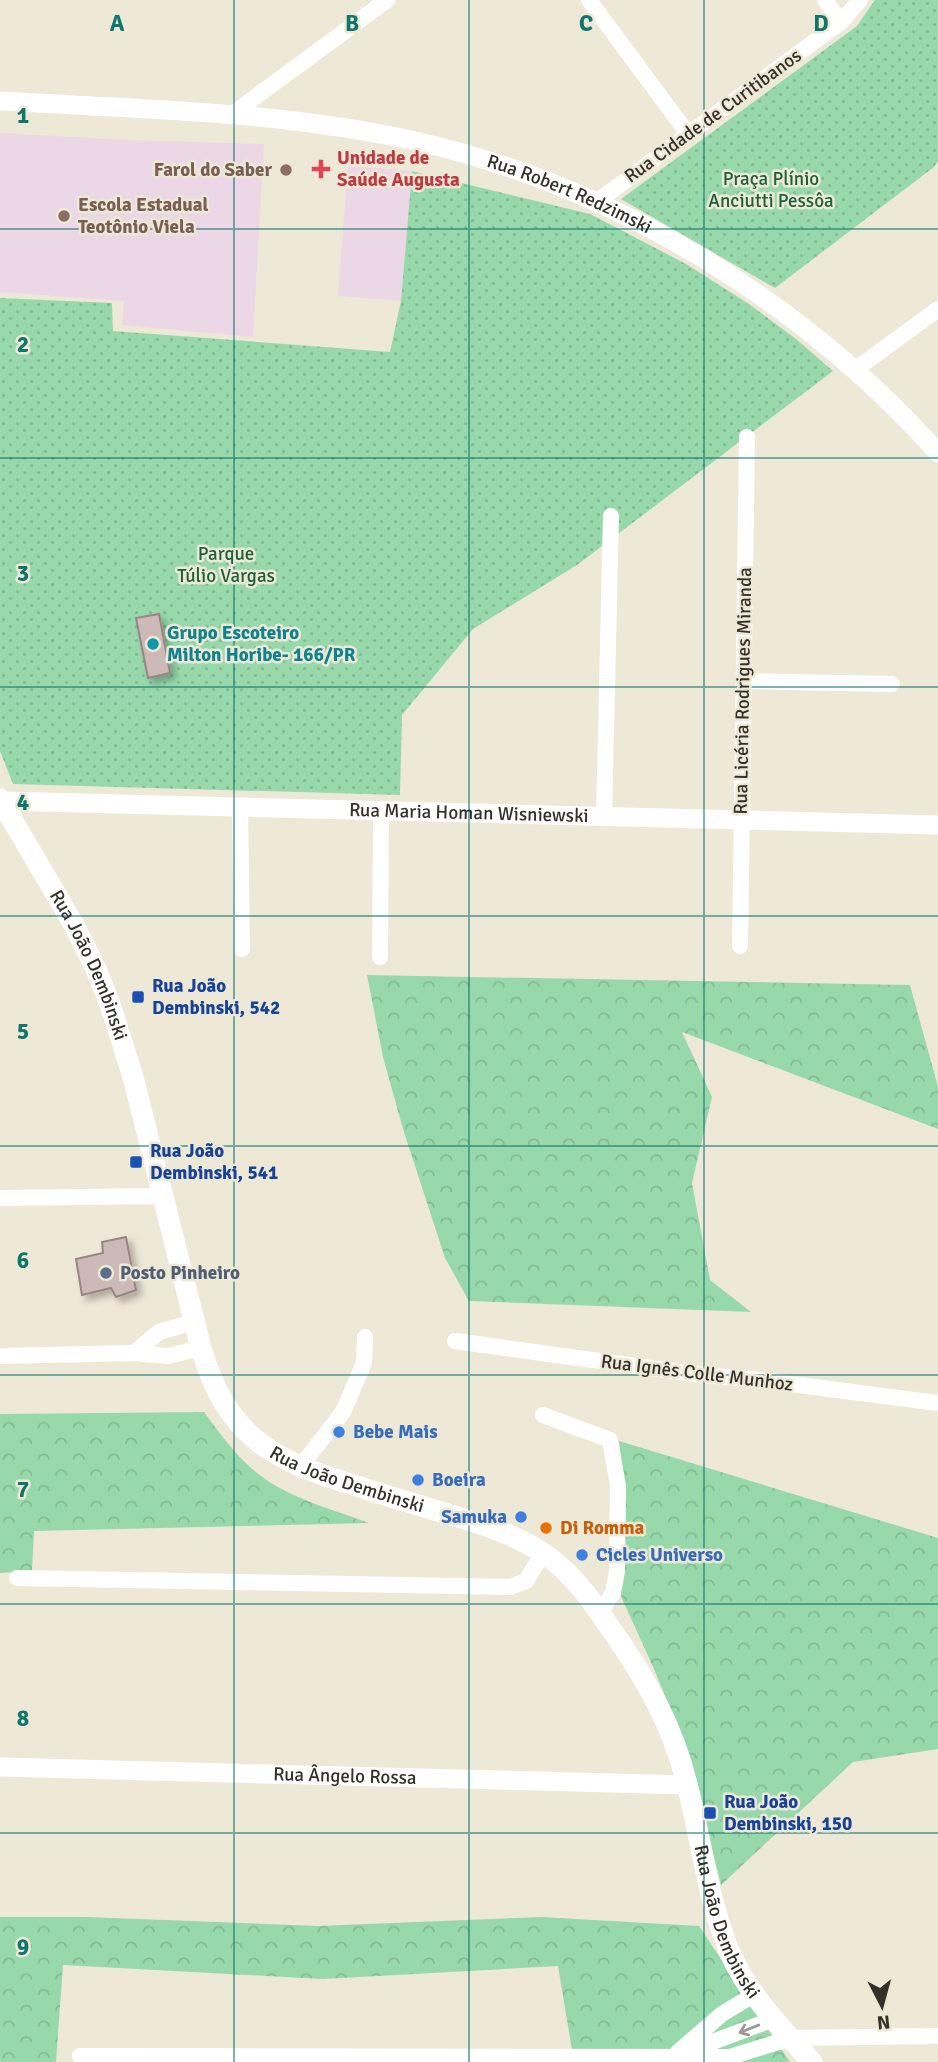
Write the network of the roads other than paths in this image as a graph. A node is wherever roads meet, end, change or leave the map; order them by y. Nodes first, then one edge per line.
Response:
1 (387, 0) edge
2 (589, 0) edge
3 (825, 0) edge
4 (860, 0) edge
5 (841, 22) junction
6 (0, 101) edge
7 (231, 115) junction
8 (688, 134) junction
9 (595, 203) junction
10 (938, 309) edge
11 (856, 369) junction
12 (747, 437) dead end
13 (938, 453) edge
14 (611, 516) dead end
15 (743, 681) junction
16 (892, 684) dead end
17 (0, 801) edge
18 (240, 807) junction
19 (381, 811) junction
20 (604, 816) junction
21 (742, 820) junction
22 (938, 825) edge
23 (740, 946) dead end
24 (242, 949) dead end
25 (380, 957) dead end
26 (162, 1196) junction
27 (0, 1198) edge
28 (194, 1322) junction
29 (365, 1337) dead end
30 (455, 1341) dead end
31 (201, 1348) junction
32 (134, 1353) junction
33 (0, 1356) edge
34 (938, 1403) edge
35 (543, 1415) dead end
36 (300, 1467) junction
37 (543, 1553) junction
38 (17, 1578) dead end
39 (600, 1613) junction
40 (0, 1767) edge
41 (688, 1786) junction
42 (755, 1994) junction
43 (774, 2019) junction
44 (938, 2036) edge
45 (790, 2038) junction
46 (80, 2056) dead end
47 (674, 2057) junction
48 (812, 2062) edge

1 - 7 street
2 - 8 street
3 - 5 street
4 - 5 street, Rua Cidade de Curitibanos
5 - 8 street, Rua Cidade de Curitibanos
6 - 7 street, Rua Robert Redzimski
7 - 9 street, Rua Robert Redzimski
8 - 9 street, Rua Cidade de Curitibanos
9 - 11 street, Rua Robert Redzimski
10 - 11 street
11 - 13 street, Rua Robert Redzimski
12 - 15 street, Rua Licéria Rodrigues Miranda
14 - 20 street
15 - 16 street
15 - 21 street, Rua Licéria Rodrigues Miranda
17 - 18 street, Rua Maria Homan Wisniewski
17 - 26 main road, Rua João Dembinski
18 - 19 street, Rua Maria Homan Wisniewski
18 - 24 street
19 - 20 street, Rua Maria Homan Wisniewski
19 - 25 street
20 - 21 street, Rua Maria Homan Wisniewski
21 - 22 street, Rua Maria Homan Wisniewski
21 - 23 street, Rua Licéria Rodrigues Miranda
26 - 27 street
26 - 28 main road, Rua João Dembinski
28 - 31 main road, Rua João Dembinski
28 - 32 street
29 - 36 street
30 - 34 street, Rua Ignês Colle Munhoz
31 - 32 street
31 - 36 main road, Rua João Dembinski
32 - 33 street
35 - 39 street
36 - 37 main road, Rua João Dembinski
37 - 38 street
37 - 39 main road, Rua João Dembinski
39 - 41 main road, Rua João Dembinski
40 - 41 street, Rua Ângelo Rossa
41 - 42 main road, Rua João Dembinski
42 - 43 main road, Rua João Dembinski
42 - 47 street
43 - 45 main road, Rua João Dembinski
43 -> 47 street
44 - 45 street
45 - 47 street
45 - 48 main road, Rua João Dembinski
46 - 47 street

